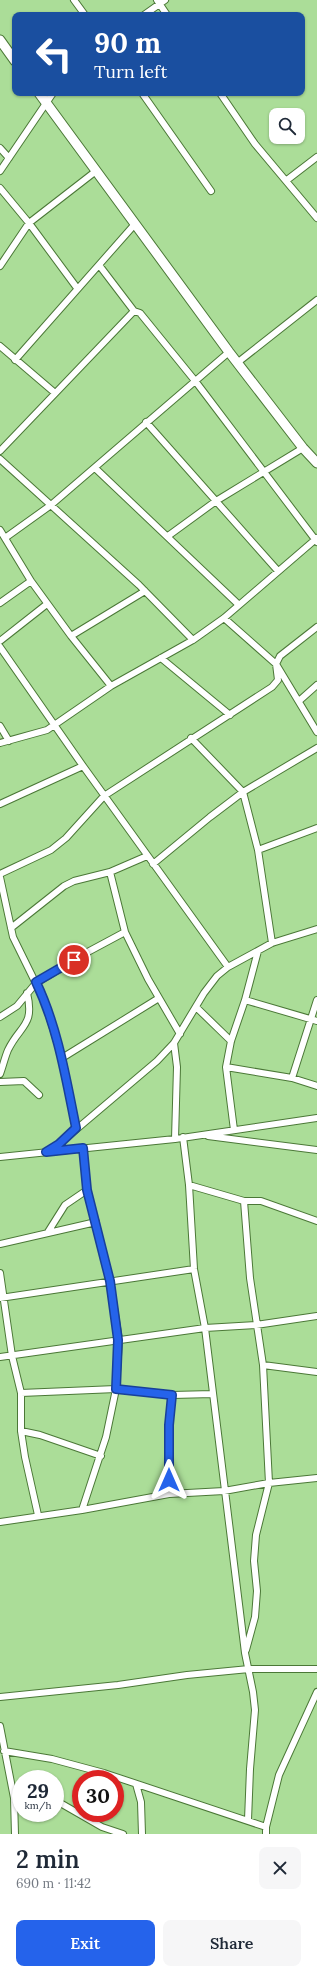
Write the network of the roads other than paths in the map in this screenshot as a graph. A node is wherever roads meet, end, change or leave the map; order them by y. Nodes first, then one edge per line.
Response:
1 (74, 0) edge
2 (160, 1) edge
3 (83, 12) edge
4 (147, 12) edge
5 (166, 12) edge
6 (0, 40) edge
7 (12, 57) edge
8 (41, 96) edge
9 (51, 96) edge
10 (144, 96) edge
11 (222, 96) edge
12 (46, 103) junction
13 (0, 148) edge
14 (317, 157) edge
15 (9, 158) junction
16 (0, 171) edge
17 (96, 171) junction
18 (287, 180) junction
19 (0, 188) edge
20 (211, 191) dead end
21 (317, 218) edge
22 (29, 222) junction
23 (135, 224) junction
24 (99, 265) junction
25 (0, 266) edge
26 (78, 288) junction
27 (317, 300) edge
28 (134, 311) junction
29 (0, 346) edge
30 (229, 352) junction
31 (15, 360) junction
32 (237, 363) junction
33 (196, 382) junction
34 (55, 393) junction
35 (146, 422) junction
36 (303, 448) junction
37 (0, 452) edge
38 (0, 459) edge
39 (317, 463) edge
40 (95, 468) junction
41 (264, 473) junction
42 (216, 501) junction
43 (51, 505) junction
44 (0, 530) edge
45 (168, 536) junction
46 (5, 538) junction
47 (316, 540) edge
48 (278, 571) junction
49 (31, 581) junction
50 (145, 591) junction
51 (0, 603) edge
52 (47, 604) junction
53 (239, 605) junction
54 (224, 618) junction
55 (317, 627) edge
56 (71, 636) junction
57 (193, 640) junction
58 (0, 641) edge
59 (0, 647) edge
60 (161, 658) junction
61 (276, 664) junction
62 (317, 685) edge
63 (110, 686) junction
64 (298, 701) junction
65 (230, 715) junction
66 (56, 725) junction
67 (0, 726) edge
68 (317, 732) edge
69 (191, 738) junction
70 (9, 741) junction
71 (0, 743) edge
72 (317, 748) edge
73 (83, 766) junction
74 (243, 792) junction
75 (104, 796) junction
76 (0, 804) edge
77 (317, 828) edge
78 (258, 850) junction
79 (147, 856) junction
80 (153, 864) junction
81 (110, 872) junction
82 (0, 875) edge
83 (11, 928) junction
84 (317, 929) edge
85 (125, 932) junction
86 (272, 943) junction
87 (258, 951) junction
88 (228, 967) junction
89 (36, 982) junction
90 (27, 993) junction
91 (159, 998) junction
92 (245, 1000) junction
93 (317, 1000) edge
94 (196, 1007) junction
95 (0, 1016) edge
96 (314, 1020) edge
97 (180, 1034) junction
98 (231, 1041) junction
99 (174, 1043) junction
100 (62, 1058) junction
101 (226, 1067) junction
102 (0, 1074) edge
103 (292, 1078) junction
104 (0, 1082) edge
105 (317, 1086) edge
106 (39, 1095) dead end
107 (317, 1118) edge
108 (76, 1128) junction
109 (234, 1130) junction
110 (198, 1134) junction
111 (183, 1137) junction
112 (175, 1138) junction
113 (83, 1148) junction
114 (317, 1150) edge
115 (46, 1152) junction
116 (0, 1157) edge
117 (189, 1185) junction
118 (87, 1190) junction
119 (244, 1201) junction
120 (317, 1221) edge
121 (96, 1222) junction
122 (48, 1232) junction
123 (0, 1244) edge
124 (194, 1269) junction
125 (0, 1273) edge
126 (110, 1281) junction
127 (2, 1297) edge
128 (317, 1316) edge
129 (256, 1325) junction
130 (205, 1328) junction
131 (118, 1340) junction
132 (12, 1356) junction
133 (0, 1357) edge
134 (263, 1365) junction
135 (317, 1372) edge
136 (116, 1389) junction
137 (21, 1393) junction
138 (213, 1394) junction
139 (172, 1395) junction
140 (21, 1431) junction
141 (101, 1456) junction
142 (317, 1478) edge
143 (269, 1483) junction
144 (224, 1491) junction
145 (169, 1494) junction
146 (82, 1510) junction
147 (38, 1515) junction
148 (0, 1522) edge
149 (245, 1653) junction
150 (249, 1669) junction
151 (317, 1669) edge
152 (317, 1692) edge
153 (0, 1697) edge
154 (0, 1726) edge
155 (4, 1751) junction
156 (136, 1784) junction
157 (12, 1789) edge
158 (64, 1805) edge
159 (248, 1820) junction
160 (15, 1822) edge
161 (266, 1827) junction
162 (15, 1834) edge
163 (123, 1834) edge
164 (142, 1834) edge
165 (266, 1834) edge

1 - 3 street
2 - 4 street
2 - 5 street
6 - 7 street
8 - 12 street
9 - 12 street
10 - 20 street
11 - 18 street
12 - 15 street
12 - 17 street
13 - 15 street
14 - 18 street
15 - 16 street
17 - 22 street
17 - 23 street
18 - 21 street
19 - 22 street
22 - 25 street
22 - 26 street
23 - 24 street
23 - 30 street
24 - 26 street
24 - 28 street
26 - 31 street
27 - 32 street
28 - 33 street
28 - 34 street
29 - 31 street
30 - 32 street
30 - 33 street
31 - 34 street
32 - 36 street
33 - 35 street
33 - 41 street
34 - 37 street
35 - 40 street
35 - 42 street
36 - 39 street
36 - 41 street
38 - 43 street
40 - 43 street
40 - 45 street
41 - 42 street
41 - 47 street
42 - 45 street
42 - 48 street
43 - 46 street
43 - 50 street
44 - 46 street
45 - 53 street
46 - 49 street
47 - 48 street
48 - 53 street
49 - 51 street
49 - 52 street
50 - 56 street
50 - 57 street
52 - 56 street
52 - 58 street
53 - 54 street
54 - 57 street
54 - 61 street
55 - 61 street
56 - 63 street
57 - 60 street
59 - 66 street
60 - 63 street
60 - 65 street
61 - 64 street
61 - 65 street
62 - 64 street
63 - 66 street
64 - 68 street
65 - 69 street
66 - 70 street
66 - 73 street
67 - 70 street
69 - 74 street
69 - 75 street
70 - 71 street
72 - 74 street
73 - 75 street
73 - 76 street
74 - 78 street
74 - 80 street
75 - 79 street
75 - 82 street
77 - 78 street
78 - 86 street
79 - 80 street
79 - 81 street
80 - 88 street
81 - 83 street
81 - 85 street
82 - 83 street
83 - 89 street
84 - 86 street
85 - 89 street
85 - 91 street
86 - 87 street
87 - 88 street
87 - 92 street
88 - 94 street
89 - 90 street
89 - 100 street
90 - 95 street
90 - 102 street
91 - 97 street
91 - 100 street
92 - 96 street
92 - 98 street
93 - 96 street
94 - 97 street
94 - 98 street
96 - 103 street
97 - 99 street
98 - 101 street
99 - 108 street
99 - 112 street
100 - 108 street
101 - 103 street
101 - 109 street
103 - 105 street
104 - 106 street
107 - 109 street
108 - 115 street
109 - 110 street
110 - 111 street
110 - 114 street
111 - 112 street
111 - 117 street
112 - 113 street
113 - 115 street
113 - 118 street
115 - 116 street
117 - 119 street
117 - 124 street
118 - 121 street
118 - 122 street
119 - 120 street
119 - 129 street
121 - 122 street
121 - 126 street
122 - 123 street
124 - 126 street
124 - 130 street
125 - 127 street
126 - 127 street
126 - 131 street
127 - 132 street
128 - 129 street
129 - 130 street
129 - 134 street
130 - 131 street
130 - 138 street
131 - 132 street
131 - 136 street
132 - 133 street
132 - 137 street
134 - 135 street
134 - 143 street
136 - 137 street
136 - 139 street
136 - 141 street
137 - 140 street
138 - 139 street
138 - 144 street
139 - 145 street
140 - 141 street
140 - 147 street
141 - 146 street
142 - 143 street
143 - 144 street
143 - 149 street
144 - 145 street
144 - 149 street
145 - 146 street
146 - 147 street
147 - 148 street
149 - 150 street
150 - 151 street
150 - 153 street
150 - 159 street
152 - 161 street
154 - 155 street
155 - 156 street
155 - 157 street
156 - 159 street
156 - 164 street
158 - 163 street
159 - 161 street
160 - 162 street
161 - 165 street

